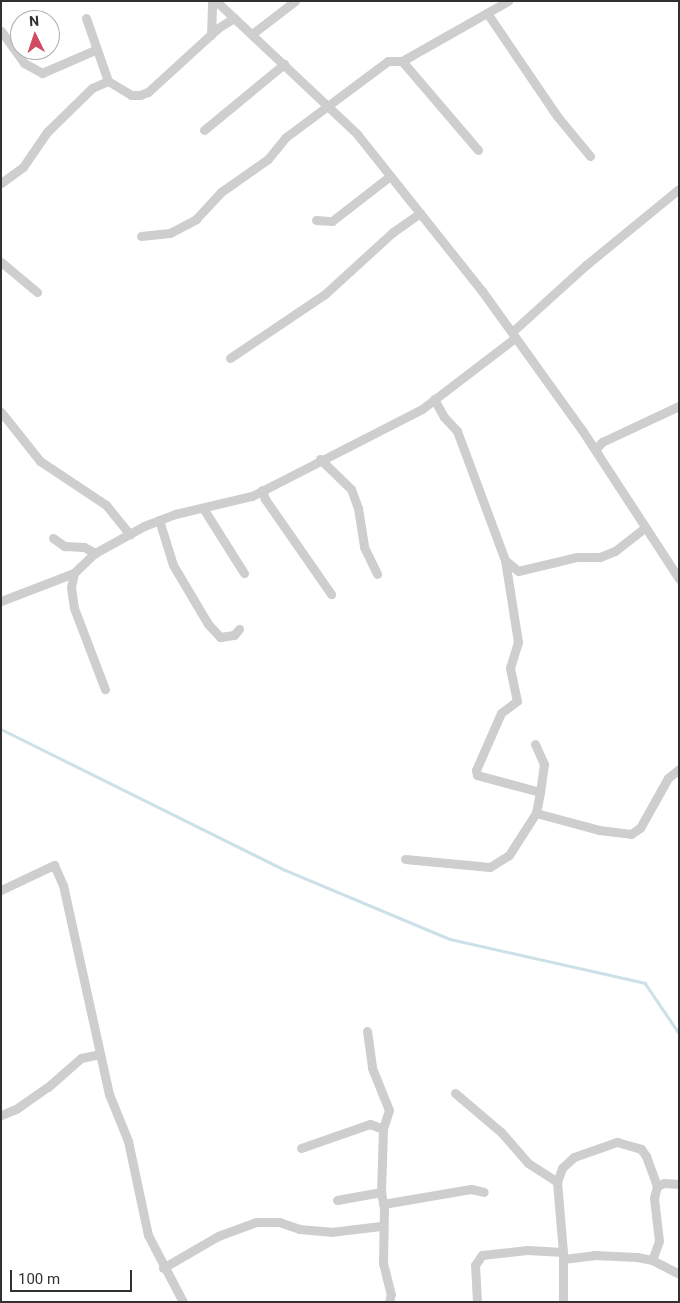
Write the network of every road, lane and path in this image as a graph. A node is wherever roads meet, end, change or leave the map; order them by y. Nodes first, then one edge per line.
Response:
1 (212, 1) edge
2 (216, 1) edge
3 (295, 1) edge
4 (508, 1) edge
5 (487, 14) junction
6 (86, 18) dead end
7 (234, 18) junction
8 (1, 30) edge
9 (252, 34) junction
10 (211, 35) junction
11 (94, 50) junction
12 (402, 62) junction
13 (284, 64) junction
14 (108, 81) junction
15 (330, 106) junction
16 (204, 130) dead end
17 (478, 150) dead end
18 (590, 156) dead end
19 (390, 176) junction
20 (1, 183) edge
21 (679, 189) edge
22 (420, 213) junction
23 (316, 220) dead end
24 (141, 236) dead end
25 (1, 262) edge
26 (37, 292) dead end
27 (514, 335) junction
28 (230, 358) dead end
29 (434, 399) junction
30 (679, 406) edge
31 (1, 412) edge
32 (595, 450) junction
33 (320, 459) junction
34 (262, 490) junction
35 (203, 508) junction
36 (159, 520) junction
37 (644, 528) junction
38 (130, 535) junction
39 (53, 538) dead end
40 (95, 553) junction
41 (505, 560) junction
42 (74, 573) junction
43 (244, 573) dead end
44 (377, 574) dead end
45 (679, 579) edge
46 (331, 594) dead end
47 (1, 601) edge
48 (239, 629) dead end
49 (105, 689) dead end
50 (535, 744) dead end
51 (679, 769) edge
52 (540, 792) junction
53 (536, 813) junction
54 (404, 859) dead end
55 (1, 890) edge
56 (367, 1031) dead end
57 (100, 1054) junction
58 (455, 1093) dead end
59 (1, 1115) edge
60 (383, 1129) junction
61 (301, 1148) dead end
62 (557, 1182) junction
63 (679, 1184) edge
64 (657, 1186) junction
65 (381, 1192) junction
66 (484, 1192) dead end
67 (337, 1200) dead end
68 (383, 1204) junction
69 (381, 1226) junction
70 (563, 1255) junction
71 (652, 1260) junction
72 (162, 1268) junction
73 (679, 1274) edge
74 (183, 1302) edge
75 (389, 1302) edge
76 (476, 1302) edge
77 (563, 1302) edge

1 - 10 street
2 - 7 street
3 - 9 street
4 - 5 street
5 - 12 street
5 - 18 street
6 - 11 street
7 - 9 street
7 - 10 street
8 - 11 street
9 - 13 street
10 - 14 street
11 - 14 street
12 - 15 street
12 - 17 street
13 - 15 street
13 - 16 street
14 - 20 street
15 - 19 street
15 - 24 street
19 - 22 street
19 - 23 street
21 - 27 street
22 - 27 street
22 - 28 street
25 - 26 street
27 - 29 street
27 - 32 street
29 - 33 street
29 - 41 street
30 - 32 street
31 - 38 street
32 - 37 street
33 - 34 street
33 - 44 street
34 - 35 street
34 - 46 street
35 - 36 street
35 - 43 street
36 - 38 street
36 - 48 street
37 - 41 street
37 - 45 street
38 - 40 street
39 - 40 street
40 - 42 street
41 - 52 street
42 - 47 street
42 - 49 street
50 - 52 street
51 - 53 street
52 - 53 street
53 - 54 street
55 - 57 street
56 - 60 street
57 - 59 street
57 - 72 street
58 - 62 street
60 - 61 street
60 - 65 street
62 - 64 street
62 - 70 street
63 - 64 street
64 - 71 street
65 - 67 street
65 - 68 street
66 - 68 street
68 - 69 street
69 - 72 street
69 - 75 street
70 - 71 street
70 - 76 street
70 - 77 street
71 - 73 street
72 - 74 street

